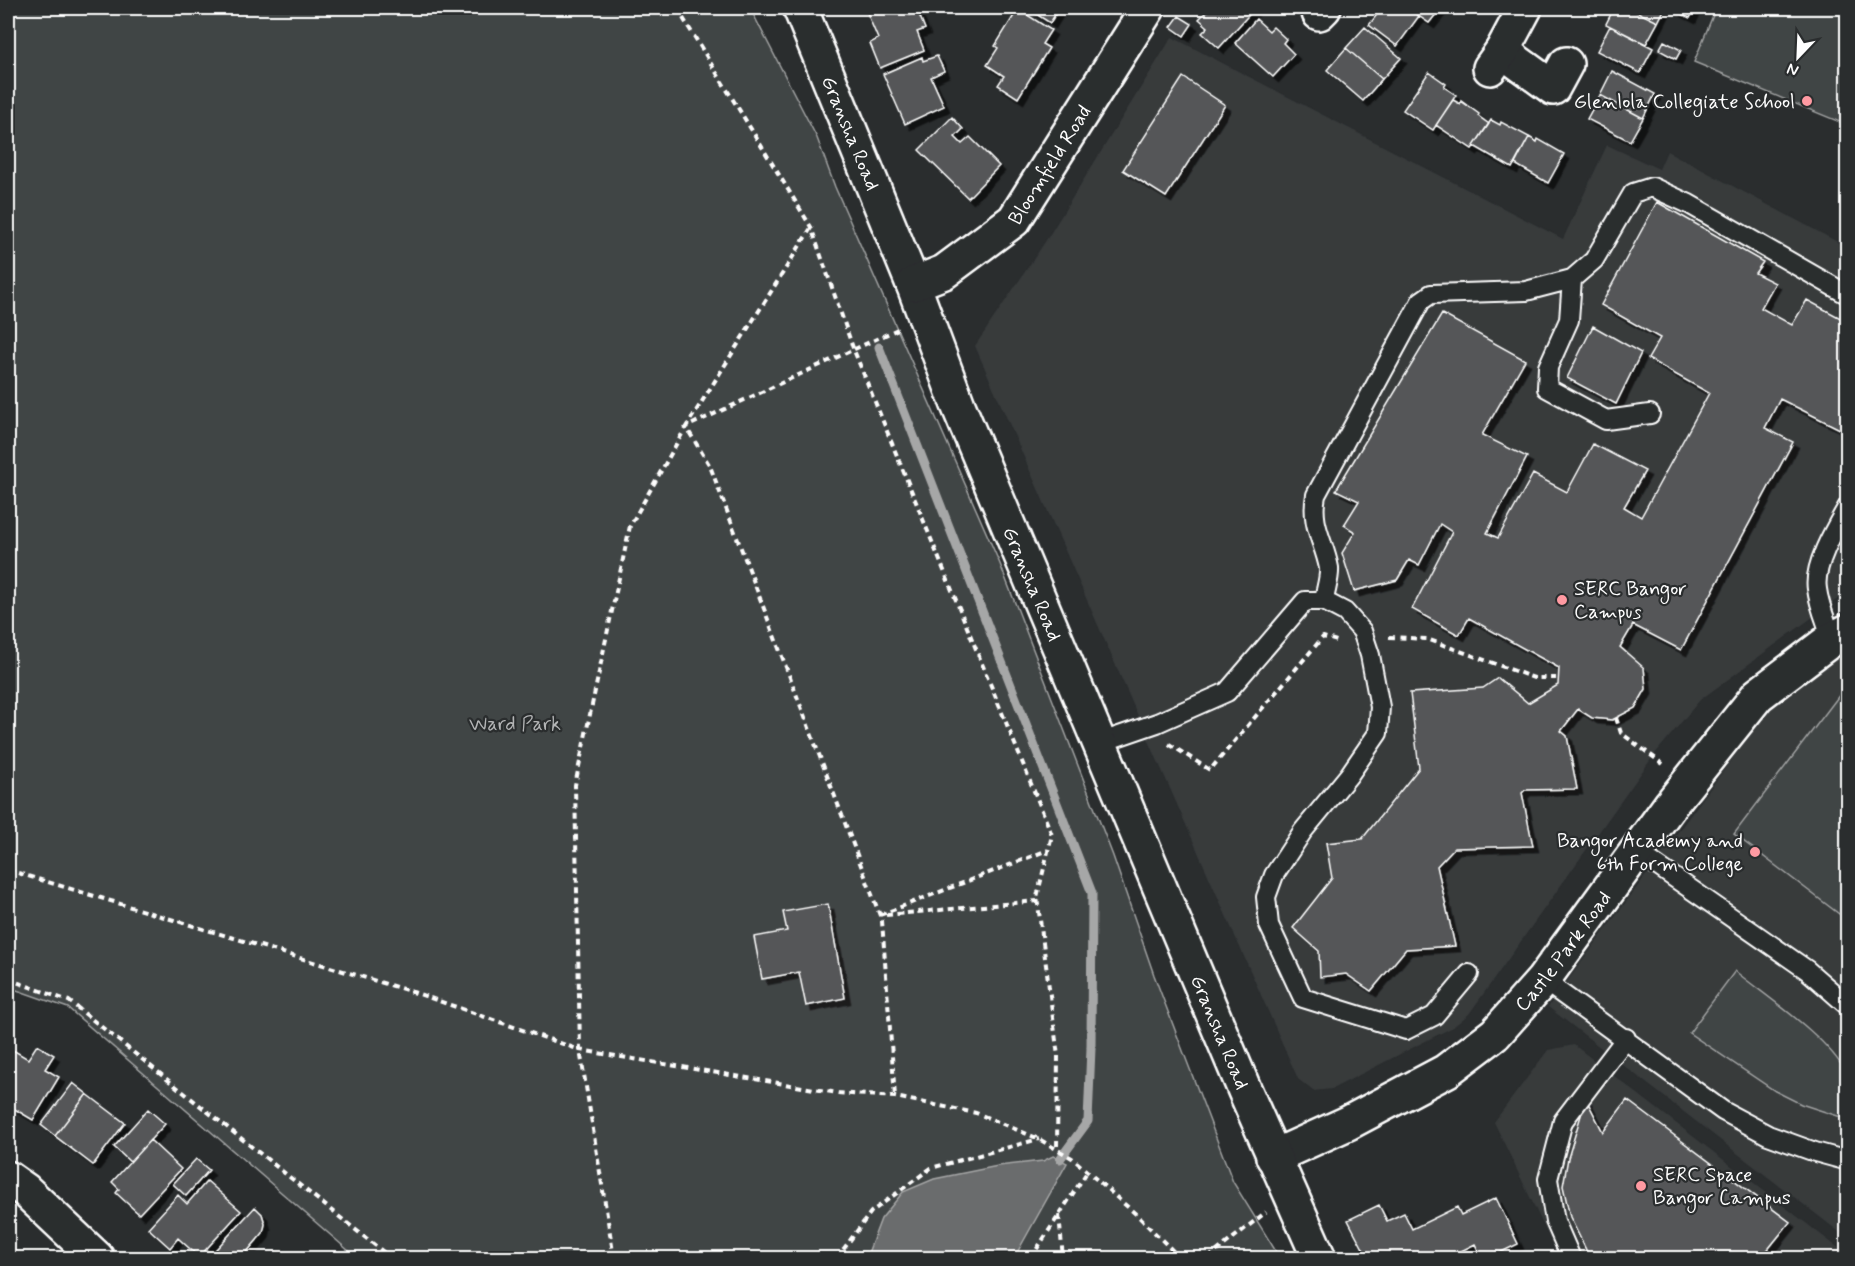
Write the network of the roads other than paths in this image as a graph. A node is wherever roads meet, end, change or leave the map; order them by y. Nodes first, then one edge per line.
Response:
1 (800, 8) edge
2 (1148, 8) edge
3 (1525, 8) edge
4 (1566, 64) dead end
5 (1572, 279) junction
6 (913, 284) junction
7 (1848, 294) edge
8 (1650, 414) dead end
9 (1848, 506) edge
10 (1840, 533) edge
11 (1324, 601) junction
12 (1840, 635) edge
13 (1099, 743) junction
14 (1636, 851) junction
15 (1469, 974) dead end
16 (1543, 980) junction
17 (1848, 1006) edge
18 (1626, 1038) junction
19 (1273, 1157) junction
20 (1848, 1161) edge
21 (8, 1178) edge
22 (98, 1258) edge
23 (1319, 1258) edge
24 (1571, 1258) edge

1 - 6 street, Gransha Road
2 - 6 street, Bloomfield Road
3 - 4 street
5 - 7 lane
5 - 8 lane
5 - 11 lane
6 - 13 street, Gransha Road
9 - 10 lane
10 - 12 lane
11 - 13 lane
11 - 15 lane
12 - 14 street, Castle Park Road
13 - 19 street, Gransha Road
14 - 16 street, Castle Park Road
14 - 17 lane
16 - 18 lane
16 - 19 street, Castle Park Road
18 - 20 lane
18 - 24 lane
19 - 23 street, Gransha Road
21 - 22 street

